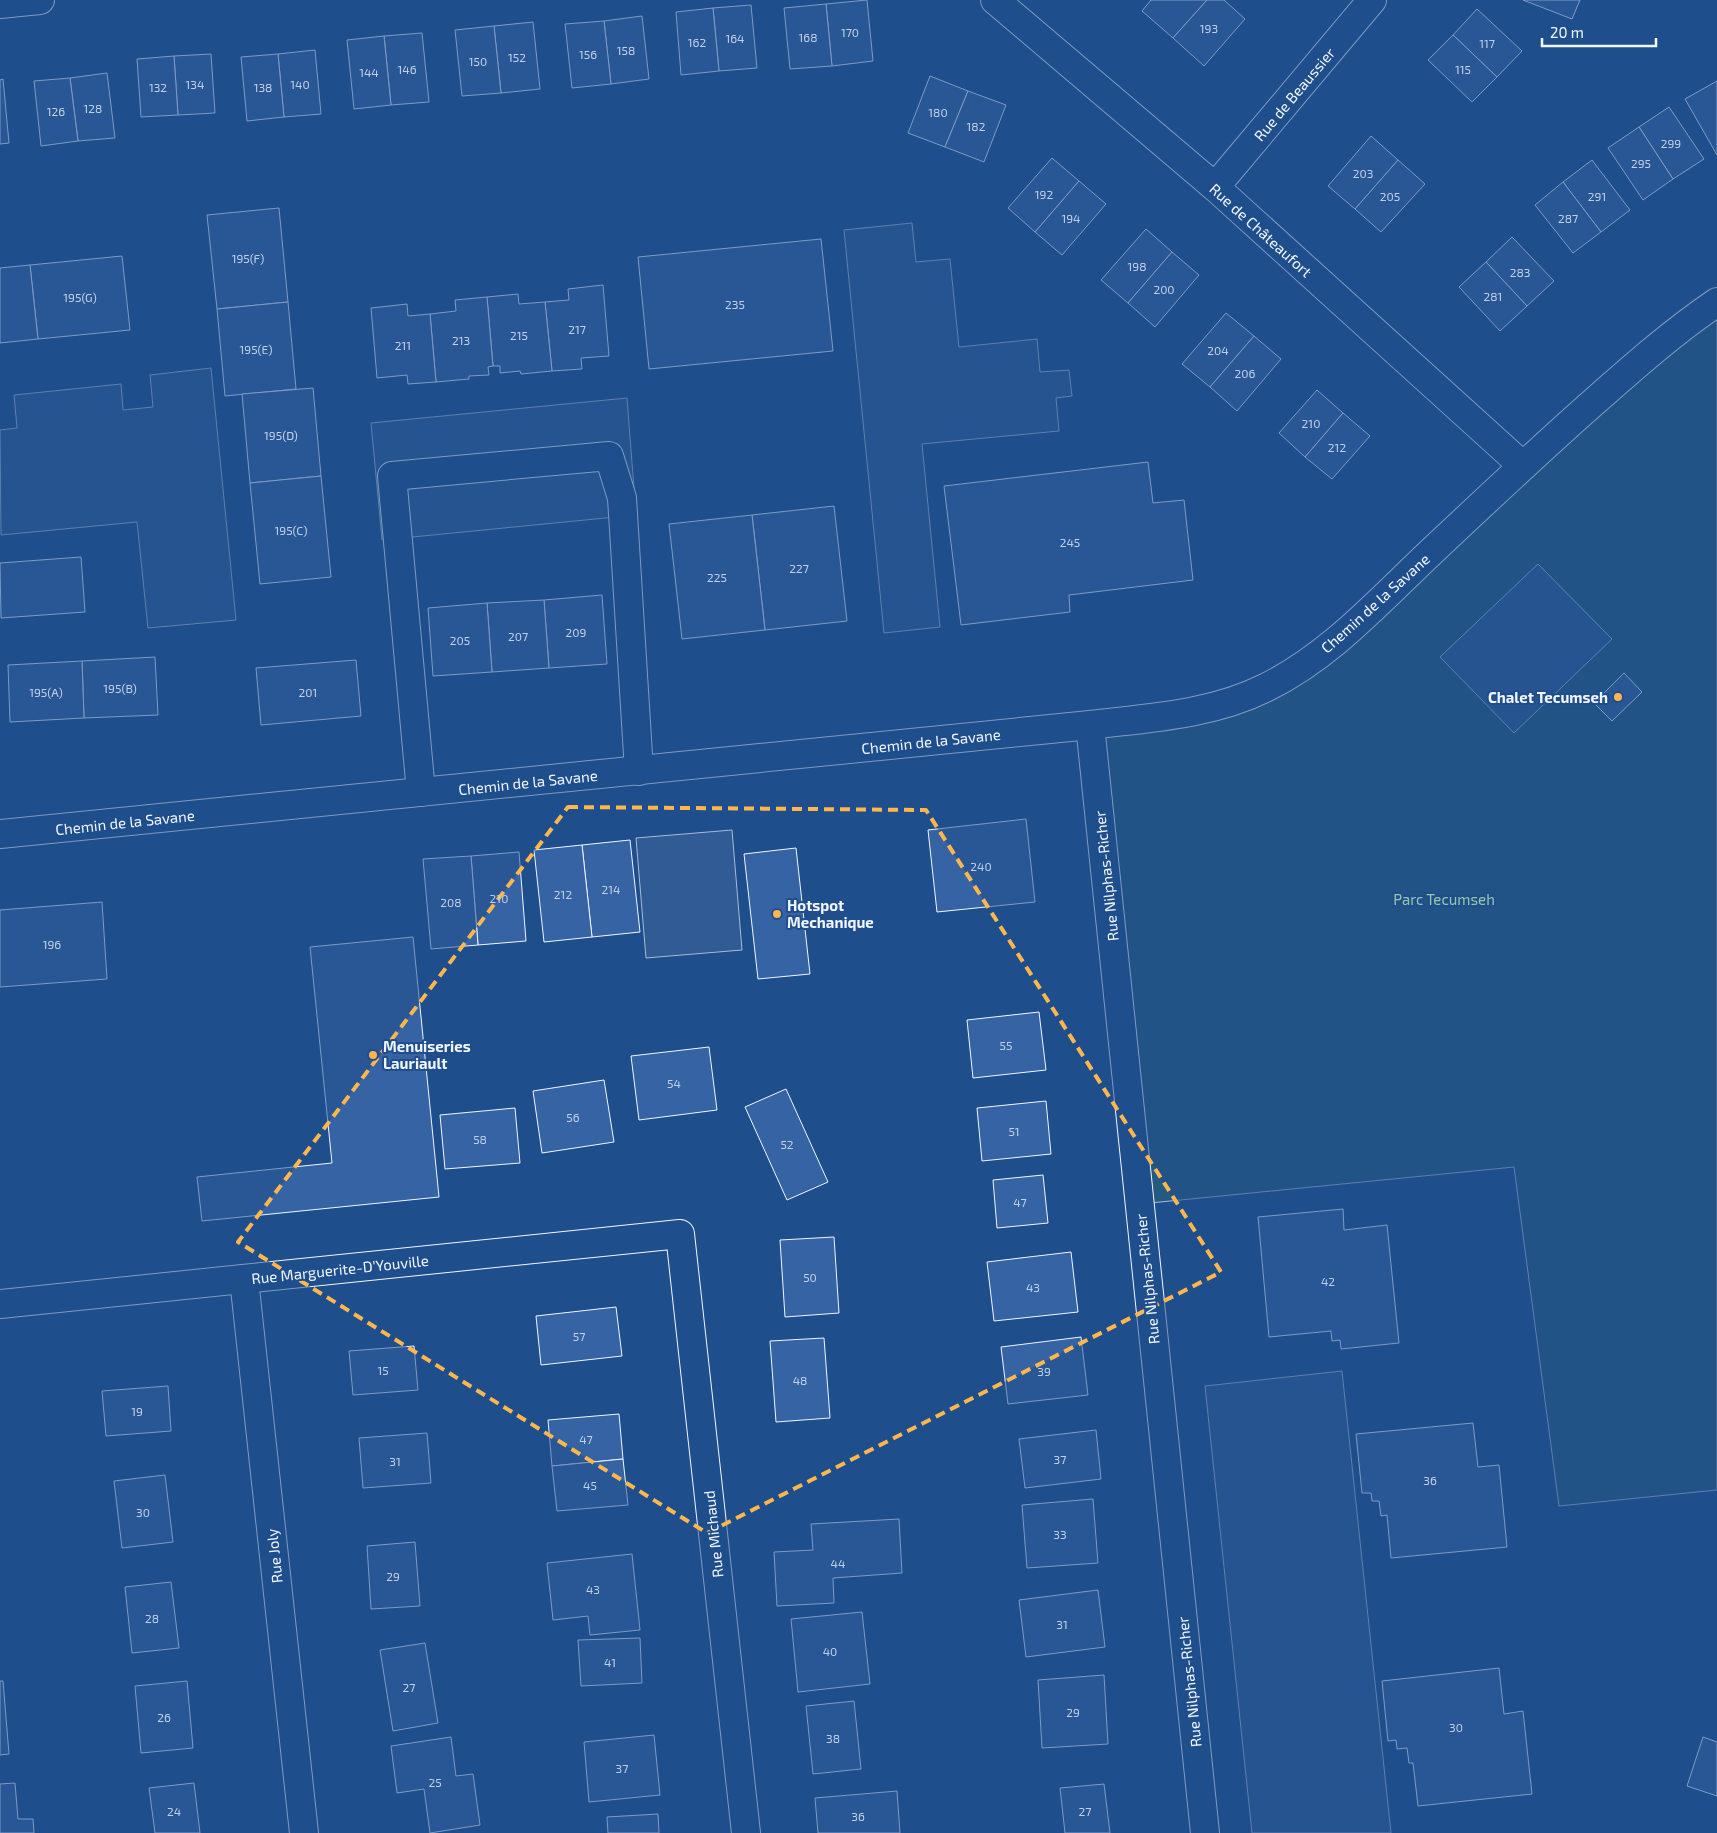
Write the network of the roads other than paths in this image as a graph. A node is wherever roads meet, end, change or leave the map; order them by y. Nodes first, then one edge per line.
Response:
1 (40, 0) edge
2 (995, 0) edge
3 (1372, 0) edge
4 (0, 4) edge
5 (1215, 188) junction
6 (1717, 302) edge
7 (1523, 466) junction
8 (1090, 725) junction
9 (639, 771) junction
10 (421, 792) junction
11 (0, 834) edge
12 (680, 1234) joint
13 (244, 1279) junction
14 (0, 1304) edge
15 (304, 1833) edge
16 (746, 1833) edge
17 (1205, 1833) edge

1 - 4 street
2 - 5 street, Rue de Châteaufort
3 - 5 street, Rue de Beaussier
5 - 7 street, Rue de Châteaufort
6 - 7 street, Chemin de la Savane
7 - 8 street, Chemin de la Savane
8 - 9 street, Chemin de la Savane
8 - 17 street, Rue Nilphas-Richer
9 - 10 street, Chemin de la Savane
9 - 10 street
10 - 11 street, Chemin de la Savane
12 - 13 street, Rue Marguerite-D'Youville
12 - 16 street, Rue Michaud
13 - 14 street, Rue Marguerite-D'Youville
13 - 15 street, Rue Joly

